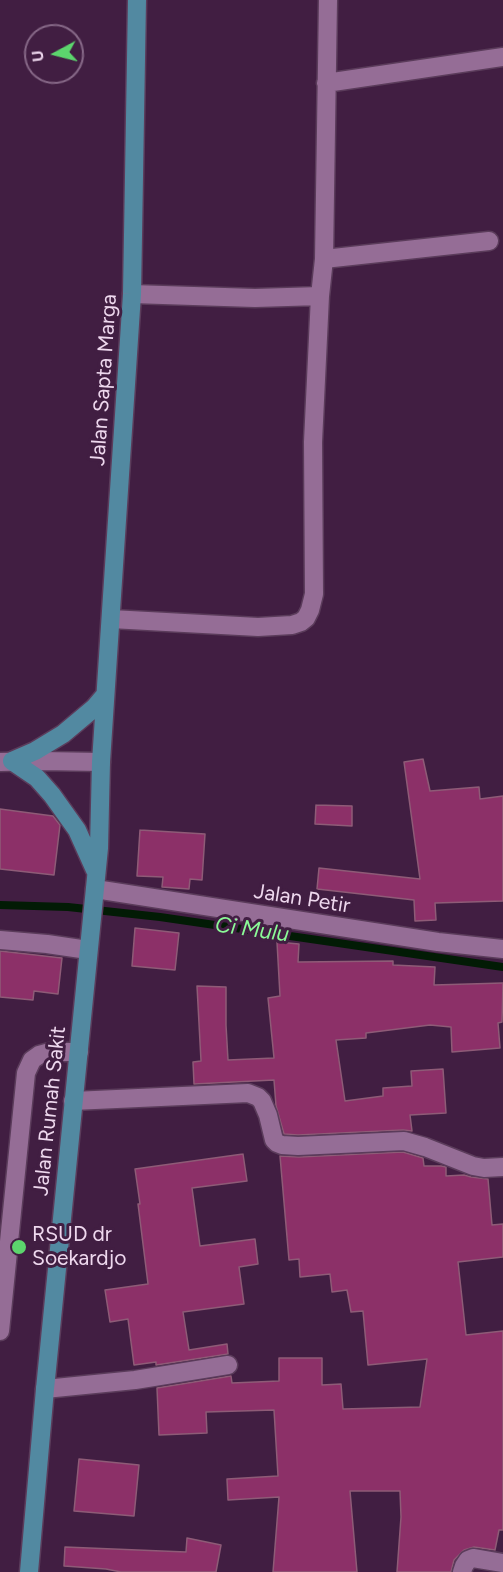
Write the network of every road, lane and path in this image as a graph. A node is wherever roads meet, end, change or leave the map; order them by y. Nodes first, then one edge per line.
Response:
1 (136, 0) edge
2 (328, 0) edge
3 (503, 57) edge
4 (326, 83) junction
5 (489, 241) dead end
6 (324, 259) junction
7 (132, 294) junction
8 (320, 296) junction
9 (111, 620) junction
10 (105, 695) junction
11 (6, 762) edge
12 (101, 762) junction
13 (95, 886) junction
14 (0, 940) edge
15 (89, 948) junction
16 (503, 949) edge
17 (79, 1052) junction
18 (74, 1101) junction
19 (503, 1167) edge
20 (0, 1331) edge
21 (228, 1365) dead end
22 (45, 1389) junction
23 (503, 1563) edge
24 (29, 1572) edge
25 (462, 1572) edge

1 - 7 main road, Jalan Sapta Marga
2 - 4 street
3 - 4 street
4 - 6 street
5 - 6 street
6 - 8 street
7 - 8 street
7 - 9 main road, Jalan Sapta Marga
8 - 9 street
9 - 10 main road, Jalan Sapta Marga
10 - 11 main road
10 - 12 main road, Jalan Sapta Marga
11 - 12 street
11 - 13 main road
12 - 13 main road, Jalan Rumah Sakit
13 - 15 main road, Jalan Rumah Sakit
13 - 16 street, Jalan Petir
14 - 15 street
15 - 17 main road, Jalan Rumah Sakit
17 - 18 main road, Jalan Rumah Sakit
17 - 20 street
18 - 19 street
18 - 22 main road, Jalan Rumah Sakit
21 - 22 street
22 - 24 main road, Jalan Rumah Sakit
23 - 25 street

